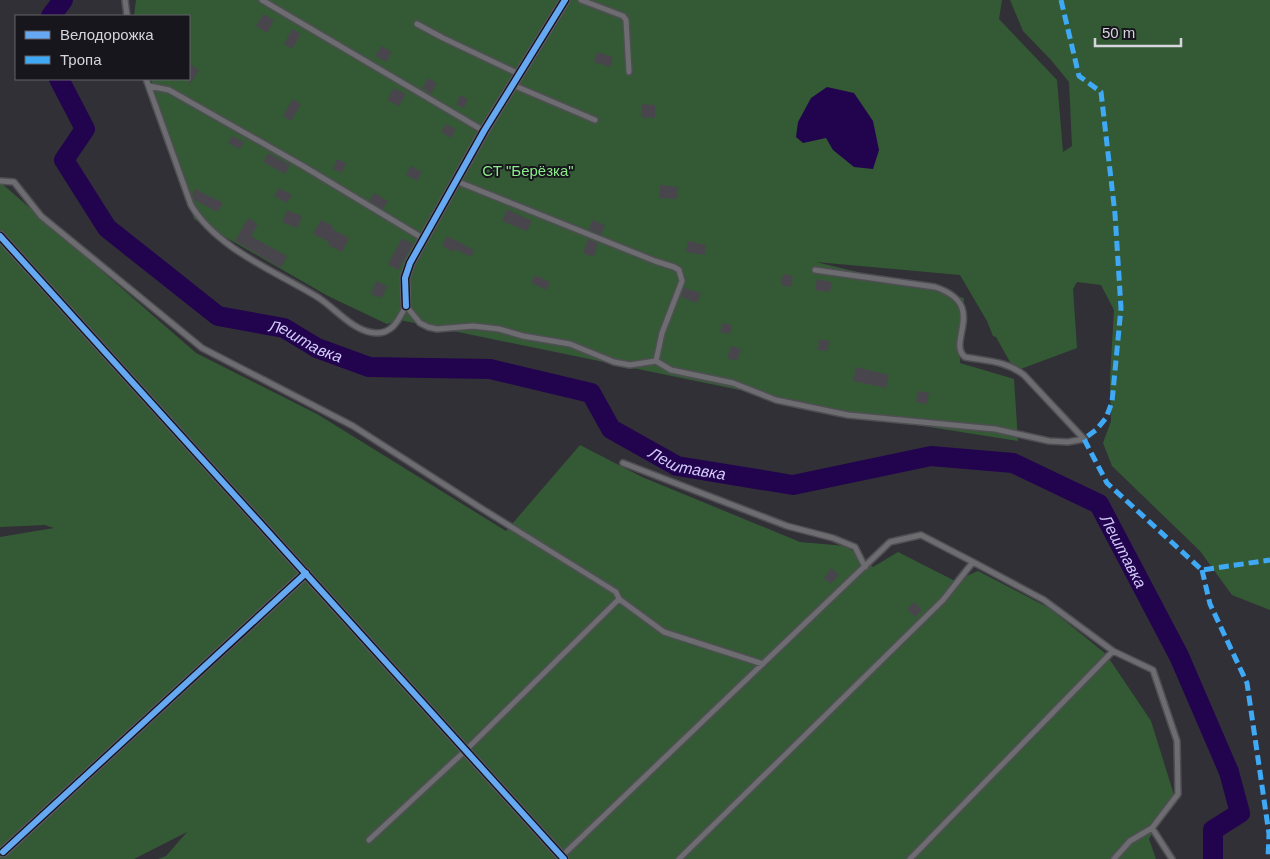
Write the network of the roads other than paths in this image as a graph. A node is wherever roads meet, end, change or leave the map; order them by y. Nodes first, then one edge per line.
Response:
1 (125, 0) edge
2 (262, 0) edge
3 (581, 0) edge
4 (563, 1) edge
5 (127, 15) edge
6 (416, 24) dead end
7 (629, 72) dead end
8 (520, 74) junction
9 (146, 80) edge
10 (513, 85) junction
11 (149, 86) junction
12 (595, 120) dead end
13 (484, 130) junction
14 (0, 181) edge
15 (456, 181) junction
16 (0, 236) edge
17 (425, 239) junction
18 (815, 270) dead end
19 (406, 306) junction
20 (656, 361) junction
21 (623, 464) dead end
22 (973, 562) junction
23 (865, 567) junction
24 (306, 573) junction
25 (619, 599) junction
26 (1113, 651) junction
27 (764, 664) junction
28 (466, 750) junction
29 (1152, 828) junction
30 (369, 840) dead end
31 (3, 852) dead end
32 (563, 858) edge
33 (679, 859) edge
34 (910, 859) edge
35 (1114, 859) edge
36 (1172, 859) edge

1 - 5 lane
2 - 13 lane
3 - 7 lane
4 - 8 street
6 - 8 lane
8 - 10 street
9 - 11 lane
10 - 12 lane
10 - 13 street
11 - 17 lane
11 - 19 lane
13 - 15 street
14 - 25 lane
15 - 17 street
15 - 20 lane
16 - 24 street
17 - 19 street
18 - 20 lane
19 - 20 lane
21 - 23 lane
22 - 23 lane
22 - 26 lane
22 - 33 lane
23 - 27 lane
24 - 28 street
24 - 31 street
25 - 27 lane
25 - 28 lane
26 - 29 lane
26 - 34 lane
27 - 32 lane
28 - 30 lane
28 - 32 street
29 - 35 lane
29 - 36 lane

